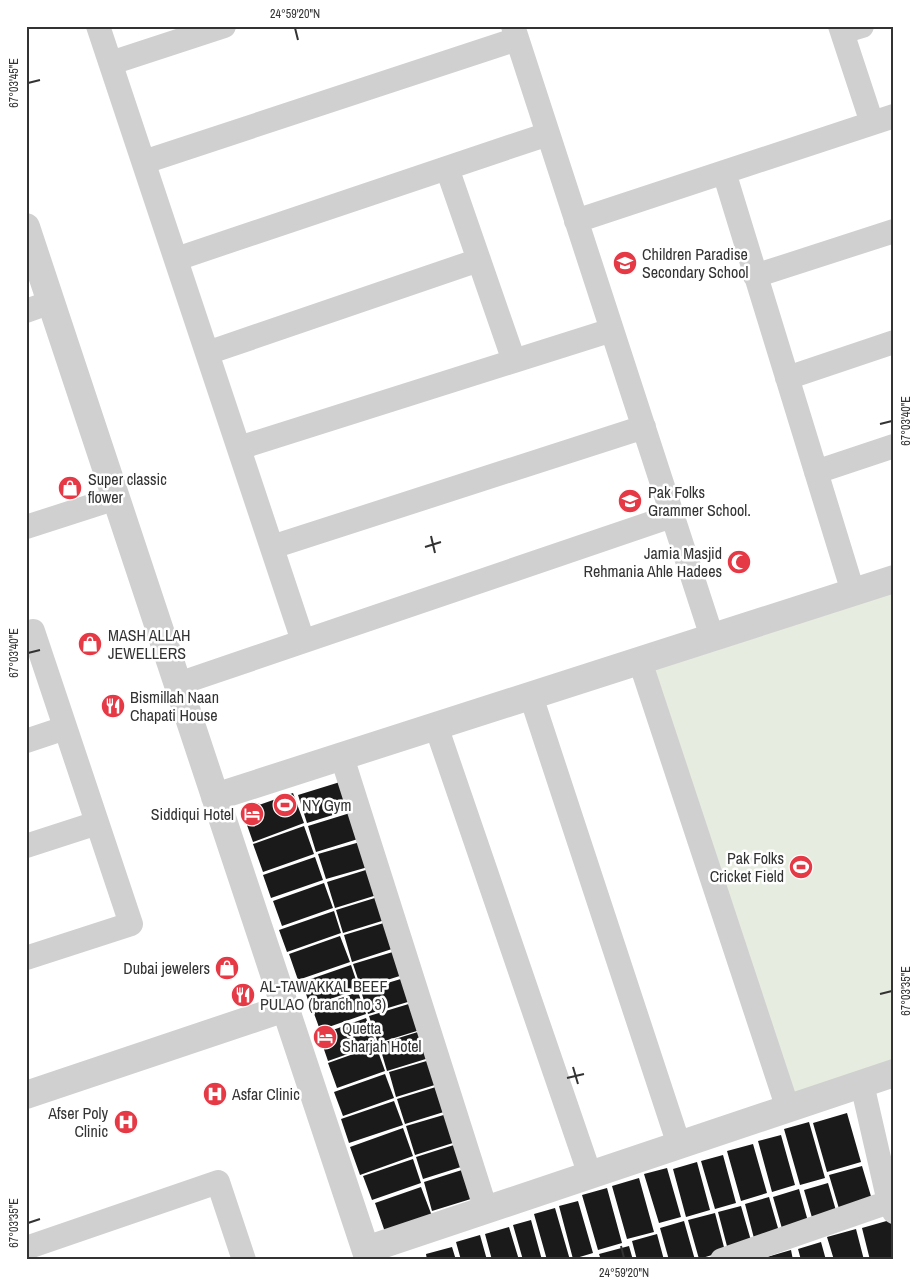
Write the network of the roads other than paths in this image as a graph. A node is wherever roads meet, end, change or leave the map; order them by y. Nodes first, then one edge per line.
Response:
1 (98, 26) edge
2 (224, 26) edge
3 (848, 28) edge
4 (515, 33) edge
5 (111, 63) junction
6 (883, 120) edge
7 (548, 134) junction
8 (144, 162) junction
9 (446, 168) junction
10 (724, 172) junction
11 (576, 221) junction
12 (26, 227) edge
13 (894, 231) edge
14 (176, 259) junction
15 (479, 260) junction
16 (755, 276) junction
17 (39, 307) edge
18 (612, 330) junction
19 (894, 342) edge
20 (207, 353) junction
21 (514, 362) junction
22 (787, 378) junction
23 (644, 427) junction
24 (894, 446) edge
25 (239, 448) junction
26 (816, 472) junction
27 (116, 498) junction
28 (672, 516) junction
29 (26, 528) edge
30 (272, 547) junction
31 (894, 579) edge
32 (853, 592) junction
33 (26, 634) edge
34 (712, 637) junction
35 (303, 641) junction
36 (640, 661) junction
37 (178, 684) junction
38 (531, 696) junction
39 (436, 726) junction
40 (66, 728) junction
41 (26, 741) edge
42 (342, 756) junction
43 (216, 798) junction
44 (97, 823) junction
45 (26, 846) edge
46 (26, 958) edge
47 (285, 1008) junction
48 (894, 1074) edge
49 (862, 1084) junction
50 (26, 1095) edge
51 (788, 1109) junction
52 (679, 1145) junction
53 (590, 1175) junction
54 (891, 1207) edge
55 (486, 1210) junction
56 (26, 1248) edge
57 (368, 1255) edge
58 (244, 1260) edge
59 (722, 1260) edge

1 - 5 street
2 - 5 street
3 - 6 street
4 - 7 street
4 - 8 street
5 - 8 street
6 - 10 street
7 - 9 street
7 - 11 street
8 - 14 street
9 - 14 street
9 - 15 street
10 - 11 street
10 - 16 street
11 - 18 street
12 - 17 street
13 - 16 street
14 - 20 street
15 - 20 street
15 - 21 street
16 - 22 street
17 - 27 street
18 - 21 street
18 - 23 street
19 - 22 street
20 - 25 street
21 - 25 street
22 - 26 street
23 - 28 street
23 - 30 street
24 - 26 street
25 - 30 street
26 - 32 street
27 - 29 street
27 - 37 street
28 - 34 street
28 - 35 street
30 - 35 street
31 - 32 street
32 - 34 street
33 - 40 street
34 - 36 street
35 - 37 street
36 - 38 street
36 - 51 street
37 - 43 street
38 - 39 street
38 - 52 street
39 - 42 street
39 - 53 street
40 - 41 street
40 - 44 street
42 - 43 street
42 - 55 street
43 - 47 street
44 - 45 street
44 - 46 street
47 - 50 street
47 - 57 street
48 - 49 street
49 - 51 street
49 - 54 street
51 - 52 street
52 - 53 street
53 - 55 street
54 - 59 street
55 - 57 street
56 - 58 street

